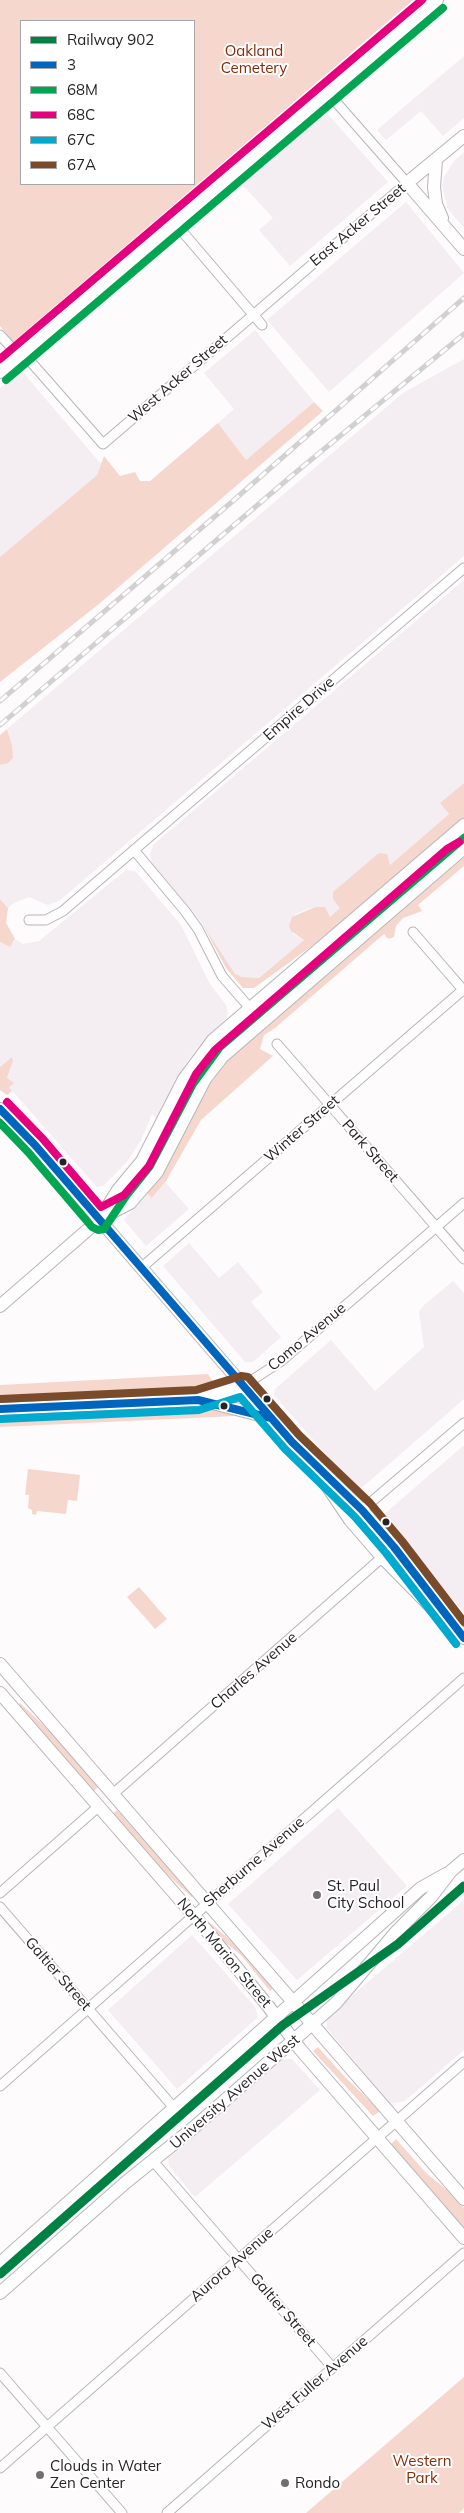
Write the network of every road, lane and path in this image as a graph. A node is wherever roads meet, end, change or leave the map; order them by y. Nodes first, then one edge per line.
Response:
1 (437, 0) edge
2 (328, 93) junction
3 (464, 136) edge
4 (436, 160) junction
5 (407, 183) junction
6 (175, 224) junction
7 (446, 228) junction
8 (464, 248) edge
9 (252, 314) junction
10 (262, 325) dead end
11 (0, 335) edge
12 (23, 353) junction
13 (0, 372) edge
14 (464, 568) edge
15 (464, 825) edge
16 (134, 850) junction
17 (461, 852) edge
18 (28, 920) dead end
19 (412, 932) dead end
20 (464, 990) edge
21 (250, 1008) junction
22 (262, 1022) junction
23 (277, 1044) dead end
24 (330, 1105) junction
25 (0, 1109) edge
26 (464, 1203) edge
27 (99, 1220) junction
28 (436, 1227) junction
29 (464, 1259) edge
30 (141, 1268) junction
31 (0, 1306) edge
32 (242, 1386) junction
33 (198, 1400) junction
34 (0, 1410) edge
35 (271, 1418) junction
36 (464, 1423) edge
37 (308, 1459) junction
38 (362, 1510) junction
39 (350, 1520) junction
40 (394, 1547) junction
41 (382, 1557) junction
42 (464, 1639) edge
43 (0, 1664) edge
44 (464, 1678) edge
45 (17, 1683) junction
46 (1, 1697) edge
47 (113, 1794) junction
48 (98, 1807) junction
49 (464, 1860) edge
50 (451, 1871) junction
51 (0, 1893) edge
52 (208, 1903) junction
53 (0, 1907) edge
54 (194, 1916) junction
55 (293, 2001) junction
56 (89, 2008) junction
57 (276, 2016) junction
58 (312, 2025) junction
59 (294, 2041) junction
60 (464, 2062) edge
61 (0, 2086) edge
62 (175, 2109) junction
63 (396, 2120) junction
64 (377, 2137) junction
65 (153, 2161) junction
66 (464, 2199) edge
67 (464, 2238) edge
68 (464, 2253) edge
69 (238, 2259) junction
70 (0, 2263) edge
71 (0, 2293) edge
72 (333, 2368) junction
73 (0, 2373) edge
74 (47, 2427) junction
75 (0, 2468) edge
76 (122, 2513) edge
77 (167, 2513) edge

1 - 2 main road
2 - 5 street
2 - 6 main road
3 - 4 main road, East Acker Street
4 - 5 main road, East Acker Street
4 - 7 main road
5 - 7 main road
5 - 9 street, East Acker Street
6 - 9 street
6 - 12 main road
7 - 8 main road
9 - 10 street
9 - 12 street, West Acker Street
11 - 12 street
12 - 13 main road
14 - 16 street, Empire Drive
15 - 21 main road
16 - 18 street, Empire Drive
16 - 21 street
17 - 22 main road
19 - 20 street
20 - 24 street, Winter Street
21 - 22 street
21 - 27 main road
22 - 27 main road
23 - 24 street, Park Street
24 - 28 street, Park Street
24 - 30 street, Winter Street
25 - 27 main road
26 - 28 street, Como Avenue
27 - 30 main road
27 - 31 main road
28 - 29 street, Park Street
28 - 32 street, Como Avenue
30 - 32 main road
32 - 33 main road, Como Avenue
32 - 35 main road
33 - 34 main road, Como Avenue
33 - 35 main road
35 - 37 main road
36 - 38 street
37 - 38 main road
37 - 39 main road
38 - 39 street
38 - 40 main road
39 - 41 main road
40 - 41 street, Charles Avenue
40 - 42 main road
41 - 42 main road
41 - 47 street, Charles Avenue
43 - 45 main road, North Marion Street
44 - 52 street, Sherburne Avenue
45 - 46 street
45 - 47 main road, North Marion Street
46 - 48 main road, North Marion Street
47 - 52 main road, North Marion Street
48 - 51 street
48 - 54 main road, North Marion Street
49 - 50 main road, University Avenue West
50 - 55 main road, University Avenue West
50 - 58 main road, University Avenue West
52 - 54 street, Sherburne Avenue
52 - 55 main road, North Marion Street
53 - 56 street, Galtier Street
54 - 56 street, Sherburne Avenue
54 - 57 main road, North Marion Street
55 - 57 main road, University Avenue West
55 - 58 main road, North Marion Street
56 - 61 street, Sherburne Avenue
56 - 62 street, Galtier Street
57 - 59 main road, North Marion Street
57 - 62 main road, University Avenue West
58 - 59 main road, University Avenue West
58 - 63 main road, North Marion Street
59 - 64 main road, North Marion Street
59 - 65 main road, University Avenue West
60 - 63 street, Aurora Avenue
62 - 70 main road, University Avenue West
63 - 64 street, Aurora Avenue
63 - 66 main road, North Marion Street
64 - 67 main road, North Marion Street
64 - 69 street, Aurora Avenue
65 - 69 street, Galtier Street
65 - 71 main road, University Avenue West
68 - 72 street, West Fuller Avenue
69 - 72 street, Galtier Street
69 - 74 street, Aurora Avenue
72 - 77 street, West Fuller Avenue
73 - 74 street
74 - 75 street, Aurora Avenue
74 - 76 street

